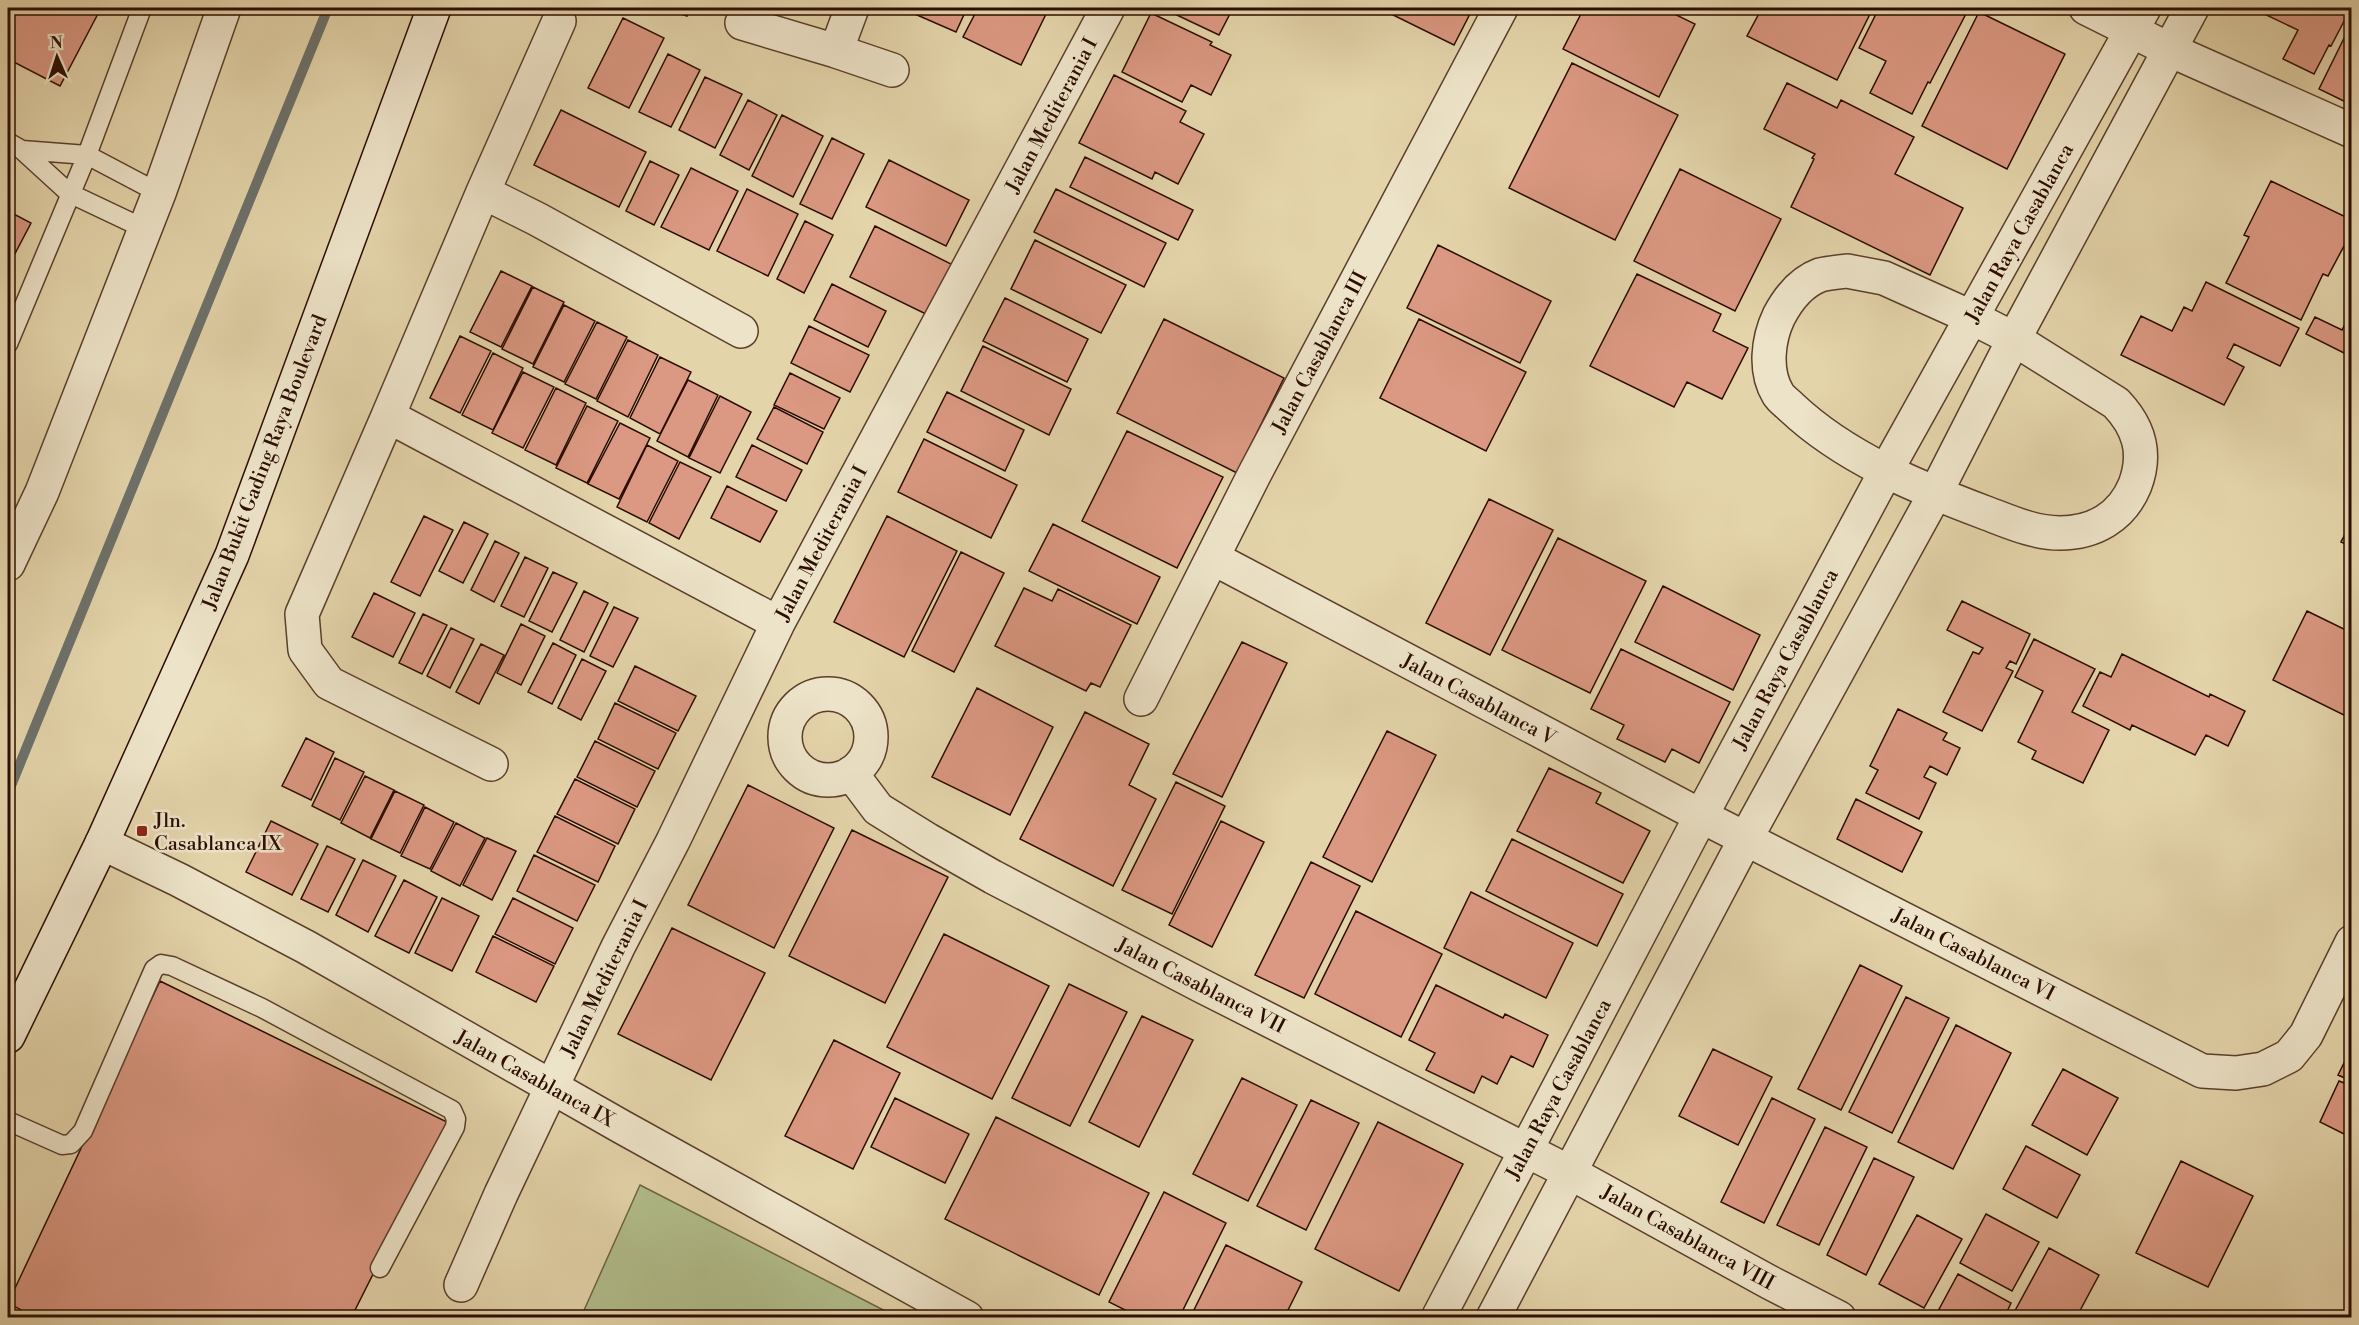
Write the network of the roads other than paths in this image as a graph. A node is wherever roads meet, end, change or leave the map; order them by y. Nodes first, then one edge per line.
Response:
1 (142, 8) edge
2 (224, 8) edge
3 (434, 8) edge
4 (852, 8) edge
5 (1108, 8) edge
6 (1501, 8) edge
7 (2086, 8) edge
8 (2192, 8) edge
9 (2138, 19) edge
10 (559, 21) dead end
11 (742, 23) dead end
12 (2170, 50) junction
13 (836, 51) junction
14 (892, 70) dead end
15 (2352, 131) edge
16 (15, 146) edge
17 (87, 155) junction
18 (483, 192) junction
19 (69, 193) junction
20 (159, 193) junction
21 (145, 229) junction
22 (1973, 318) junction
23 (741, 332) dead end
24 (2014, 339) junction
25 (8, 344) edge
26 (388, 416) junction
27 (1886, 471) junction
28 (1935, 494) junction
29 (1213, 558) junction
30 (8, 564) edge
31 (777, 623) junction
32 (1141, 699) dead end
33 (490, 764) dead end
34 (851, 773) dead end
35 (1701, 816) junction
36 (1746, 838) junction
37 (102, 843) junction
38 (2352, 942) edge
39 (8, 1036) edge
40 (551, 1087) junction
41 (8, 1121) edge
42 (1526, 1150) junction
43 (1569, 1172) junction
44 (381, 1268) dead end
45 (461, 1285) dead end
46 (967, 1317) edge
47 (1438, 1317) edge
48 (1493, 1317) edge
49 (1839, 1317) edge

1 - 17 lane
2 - 20 street
3 - 37 street, Jalan Bukit Gading Raya Boulevard
4 - 13 street
5 - 31 street, Jalan Mediterania I
6 - 29 street, Jalan Casablanca III
7 - 9 street
8 - 12 street
9 - 12 street
9 - 22 street, Jalan Raya Casablanca
10 - 18 street
11 - 13 street
12 - 15 street
12 - 24 street
13 - 14 street
16 - 17 lane
16 - 19 lane
17 - 19 lane
17 - 20 lane
18 - 23 street
18 - 26 street
19 - 21 lane
19 - 25 lane
20 - 21 street
21 - 30 street
22 - 24 street
22 - 27 street, Jalan Raya Casablanca
22 - 27 street
24 - 28 street
24 - 28 street
26 - 31 street
26 - 33 street
27 - 28 street
27 - 35 street, Jalan Raya Casablanca
28 - 36 street
29 - 32 street, Jalan Casablanca III
29 - 35 street, Jalan Casablanca V
31 - 40 street, Jalan Mediterania I
34 - 42 street, Jalan Casablanca VII
35 - 36 street, Jalan Casablanca V
35 - 42 street, Jalan Raya Casablanca
36 - 38 street, Jalan Casablanca VI
36 - 43 street
37 - 39 street, Jalan Bukit Gading Raya Boulevard
37 - 40 street, Jalan Casablanca IX
40 - 45 street, Jalan Mediterania I
40 - 46 street, Jalan Casablanca IX
41 - 44 lane
42 - 43 street, Jalan Casablanca VII
42 - 47 street, Jalan Raya Casablanca
43 - 48 street
43 - 49 street, Jalan Casablanca VIII

